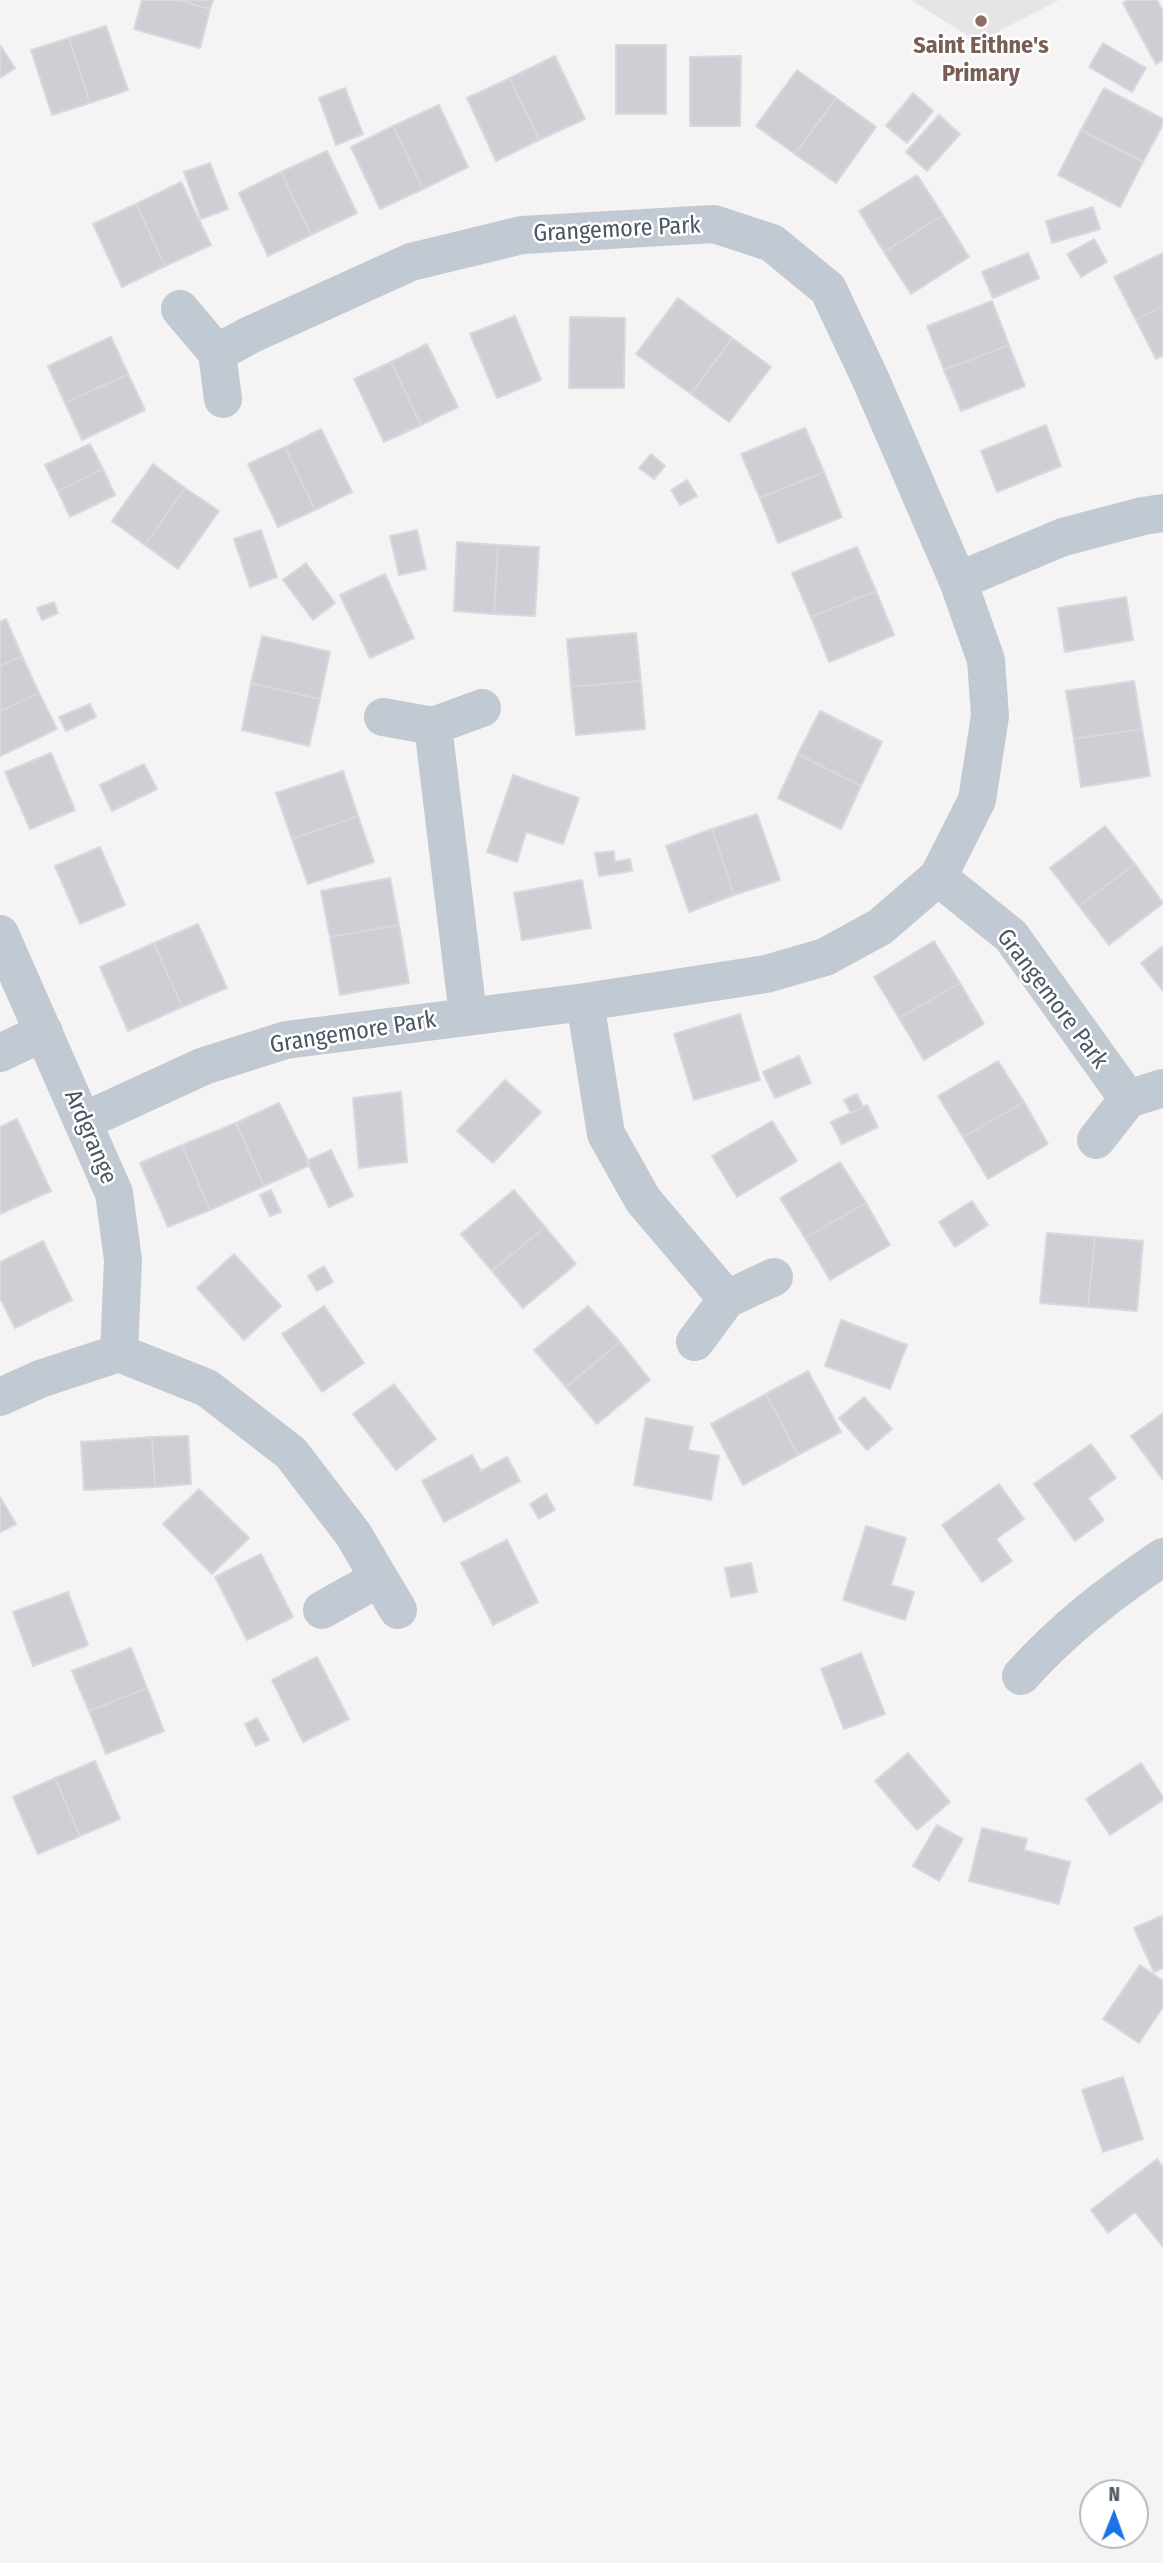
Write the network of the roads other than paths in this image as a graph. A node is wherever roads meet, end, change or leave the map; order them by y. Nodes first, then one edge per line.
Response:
1 (180, 309) dead end
2 (216, 353) junction
3 (223, 399) dead end
4 (1163, 513) edge
5 (958, 582) junction
6 (482, 708) dead end
7 (383, 718) dead end
8 (433, 726) junction
9 (938, 877) junction
10 (0, 934) edge
11 (585, 1002) junction
12 (468, 1015) junction
13 (44, 1032) junction
14 (0, 1053) edge
15 (1145, 1094) edge
16 (84, 1121) junction
17 (1096, 1140) dead end
18 (774, 1277) dead end
19 (727, 1299) junction
20 (695, 1342) dead end
21 (119, 1353) junction
22 (0, 1397) edge
23 (1163, 1557) edge
24 (379, 1578) junction
25 (322, 1610) dead end
26 (398, 1610) dead end
27 (1021, 1676) dead end

1 - 2 street
2 - 3 street
2 - 5 street, Grangemore Park
4 - 5 street
5 - 9 street, Grangemore Park
6 - 8 street
7 - 8 street
8 - 12 street, Grangemore Park
9 - 11 street, Grangemore Park
9 - 15 street, Grangemore Park
10 - 13 street, Ardgrange
11 - 12 street, Grangemore Park
11 - 19 street
12 - 16 street, Grangemore Park
13 - 14 street
13 - 16 street, Ardgrange
15 - 17 street, Grangemore Park
16 - 21 street, Ardgrange
18 - 19 street
19 - 20 street
21 - 22 street
21 - 24 street
23 - 27 street
24 - 25 street
24 - 26 street

